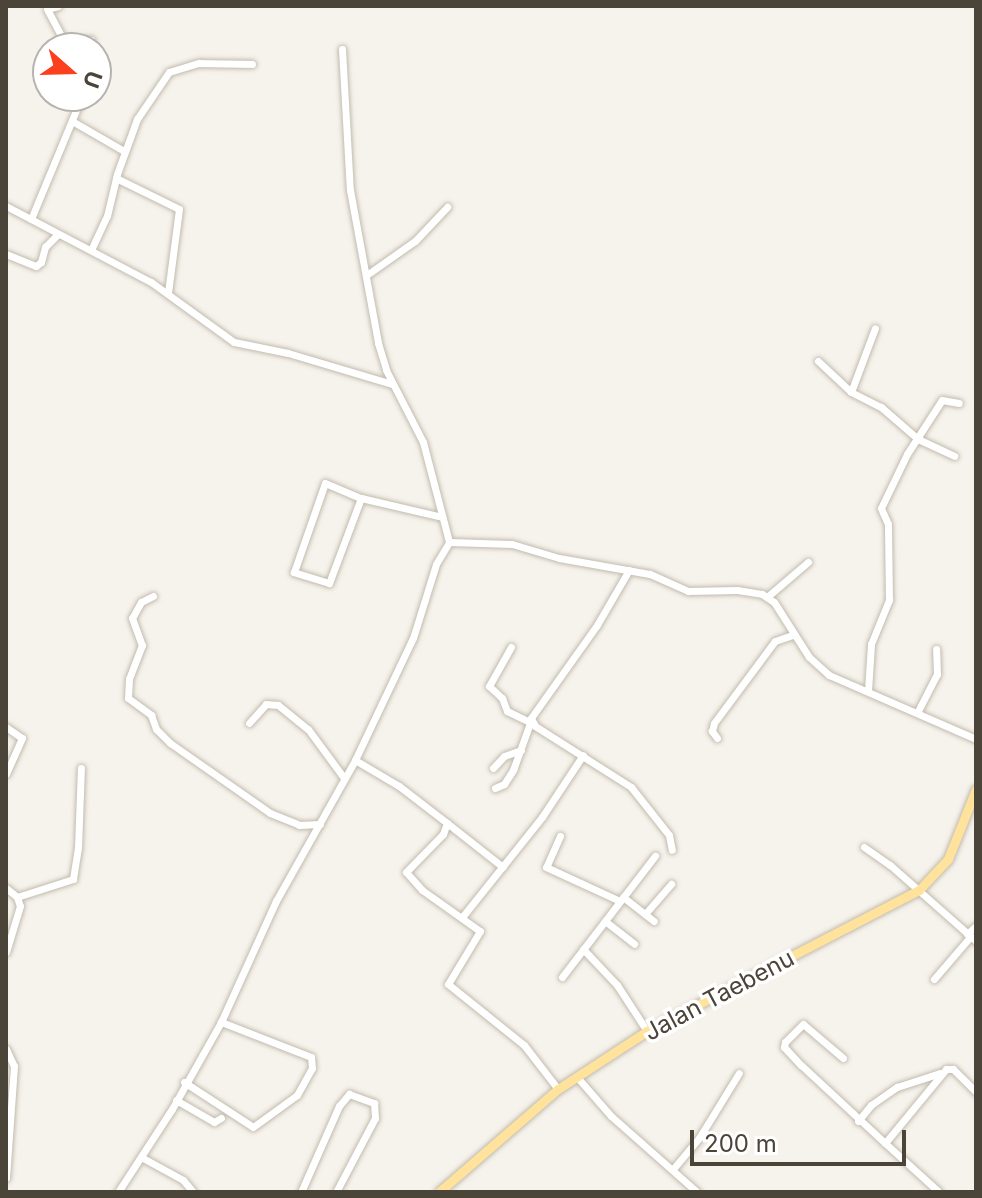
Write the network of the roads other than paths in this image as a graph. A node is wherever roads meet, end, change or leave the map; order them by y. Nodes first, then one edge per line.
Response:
1 (58, 6) edge
2 (59, 32) edge
3 (342, 49) dead end
4 (252, 64) dead end
5 (76, 112) edge
6 (72, 121) junction
7 (124, 151) junction
8 (116, 178) junction
9 (6, 206) edge
10 (447, 207) dead end
11 (31, 219) junction
12 (57, 235) junction
13 (91, 250) junction
14 (6, 254) edge
15 (368, 274) junction
16 (168, 293) junction
17 (875, 328) dead end
18 (818, 361) dead end
19 (392, 384) junction
20 (851, 392) junction
21 (959, 403) dead end
22 (918, 439) junction
23 (954, 456) dead end
24 (361, 498) junction
25 (442, 517) junction
26 (449, 542) junction
27 (808, 562) dead end
28 (629, 570) junction
29 (153, 596) dead end
30 (767, 597) junction
31 (792, 635) junction
32 (511, 647) dead end
33 (936, 649) dead end
34 (868, 691) junction
35 (917, 713) junction
36 (249, 723) dead end
37 (532, 724) junction
38 (6, 727) edge
39 (717, 738) dead end
40 (976, 739) edge
41 (521, 750) junction
42 (583, 755) junction
43 (355, 760) junction
44 (81, 768) dead end
45 (493, 768) dead end
46 (6, 774) edge
47 (344, 778) junction
48 (495, 788) dead end
49 (976, 789) edge
50 (447, 823) junction
51 (320, 824) junction
52 (560, 836) dead end
53 (864, 847) dead end
54 (672, 850) dead end
55 (655, 856) dead end
56 (503, 867) junction
57 (671, 884) dead end
58 (6, 888) edge
59 (919, 890) junction
60 (17, 897) junction
61 (622, 899) junction
62 (645, 914) junction
63 (463, 916) junction
64 (605, 921) junction
65 (654, 921) dead end
66 (976, 926) edge
67 (971, 937) edge
68 (634, 944) dead end
69 (583, 949) junction
70 (6, 952) edge
71 (562, 977) dead end
72 (934, 979) dead end
73 (221, 1022) junction
74 (647, 1031) junction
75 (6, 1049) edge
76 (843, 1058) dead end
77 (942, 1072) junction
78 (739, 1073) dead end
79 (577, 1077) junction
80 (184, 1082) junction
81 (558, 1089) junction
82 (976, 1092) edge
83 (176, 1100) junction
84 (221, 1118) dead end
85 (858, 1121) junction
86 (885, 1143) junction
87 (141, 1157) junction
88 (673, 1169) junction
89 (6, 1178) edge
90 (118, 1192) edge
91 (193, 1192) edge
92 (301, 1192) edge
93 (336, 1192) edge
94 (439, 1192) edge
95 (697, 1192) edge
96 (939, 1192) edge

1 - 2 street
3 - 15 street
4 - 7 street
5 - 6 street
6 - 7 street
6 - 11 street
7 - 8 street
8 - 13 street
8 - 16 street
9 - 11 street
10 - 15 street
11 - 12 street
12 - 13 street
12 - 14 street
13 - 16 street
15 - 19 street
16 - 19 street
17 - 20 street
18 - 20 street
19 - 25 street
20 - 22 street
21 - 22 street
22 - 23 street
22 - 34 street
24 - 24 street
24 - 25 street
25 - 26 street
26 - 28 street
26 - 43 street
27 - 30 street
28 - 30 street
28 - 37 street
29 - 51 street
30 - 31 street
31 - 34 street
31 - 39 street
32 - 37 street
33 - 35 street
34 - 35 street
35 - 40 street
36 - 47 street
37 - 41 street
37 - 42 street
38 - 46 street
41 - 45 street
41 - 48 street
42 - 54 street
42 - 56 street
43 - 47 street
43 - 50 street
44 - 60 street
47 - 51 street
49 - 59 main road, Jalan Taebenu
50 - 56 street
50 - 63 street
51 - 73 street
52 - 61 street
53 - 59 street
55 - 61 street
56 - 63 street
57 - 62 street
58 - 60 street
59 - 67 street
59 - 74 main road, Jalan Taebenu
60 - 70 street
61 - 62 street
61 - 64 street
62 - 65 street
63 - 81 street
64 - 68 street
64 - 69 street
66 - 67 street
67 - 72 street
69 - 71 street
69 - 74 street
73 - 80 street
73 - 80 street
74 - 79 main road, Jalan Taebenu
75 - 89 street
76 - 85 street
77 - 82 street
77 - 85 street
77 - 86 street
78 - 88 street
79 - 81 main road, Jalan Taebenu
79 - 88 street
80 - 83 street
81 - 94 main road, Jalan Taebenu
83 - 84 street
83 - 87 street
85 - 86 street
86 - 96 street
87 - 90 street
87 - 91 street
88 - 95 street
92 - 93 street

